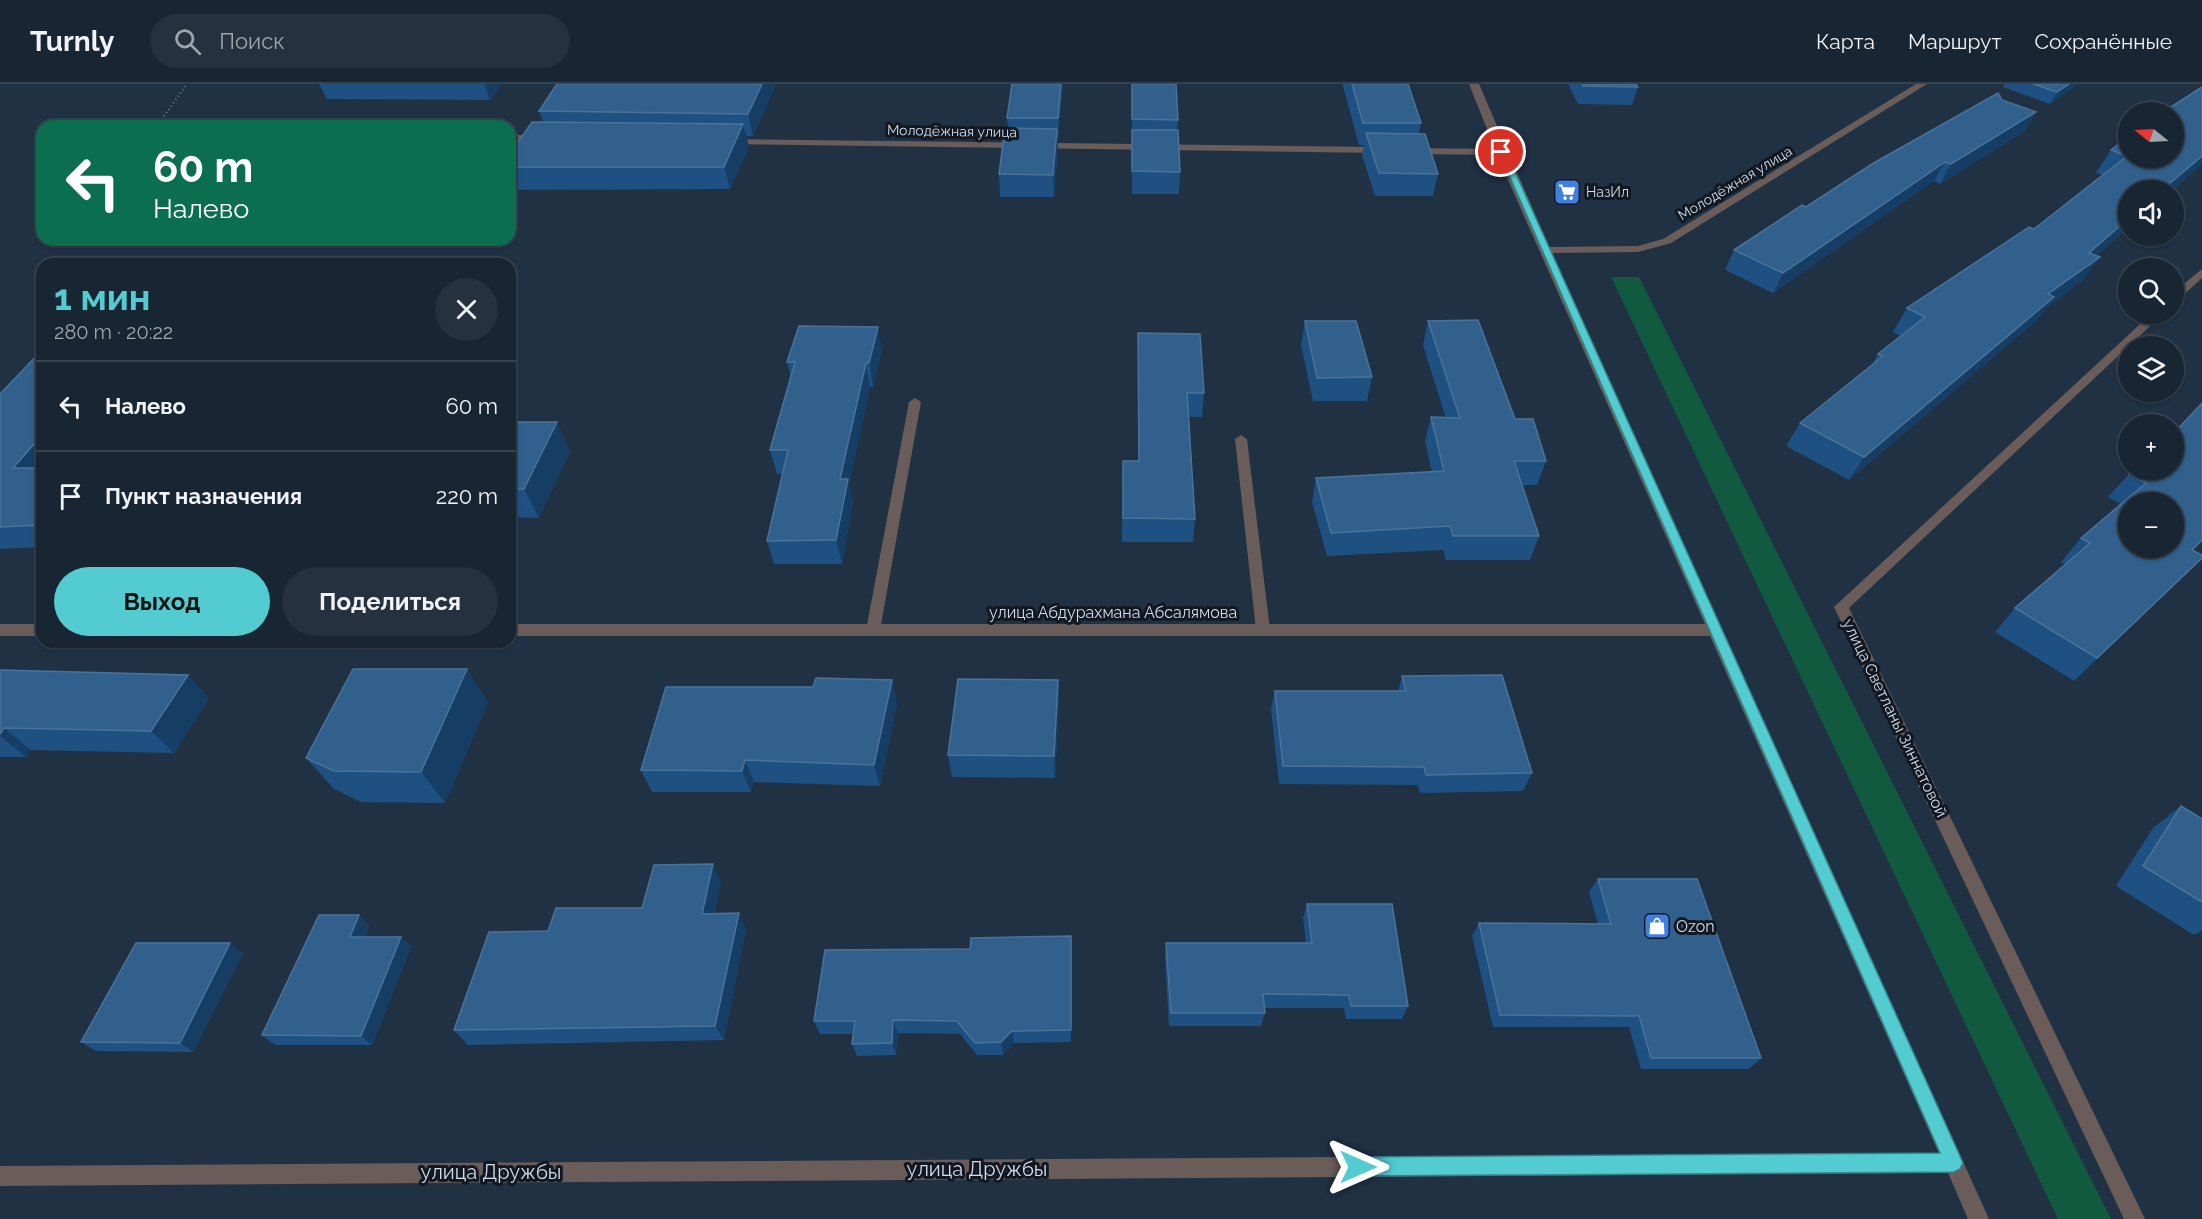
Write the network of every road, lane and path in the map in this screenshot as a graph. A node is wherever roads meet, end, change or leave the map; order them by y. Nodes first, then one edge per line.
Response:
1 (188, 84) edge
2 (1474, 84) edge
3 (1922, 84) edge
4 (161, 120) edge
5 (516, 138) edge
6 (558, 139) edge
7 (713, 141) edge
8 (1501, 152) junction
9 (1545, 250) junction
10 (2202, 272) edge
11 (2184, 289) edge
12 (2146, 324) edge
13 (915, 402) dead end
14 (1241, 439) dead end
15 (0, 630) edge
16 (36, 630) edge
17 (516, 630) edge
18 (873, 630) junction
19 (1263, 630) junction
20 (1715, 630) junction
21 (1954, 1163) junction
22 (0, 1176) edge
23 (1979, 1219) edge
24 (2135, 1219) edge

1 - 4 path
2 - 8 street
3 - 9 street, Молодёжная улица
5 - 6 street
7 - 8 street, Молодёжная улица
8 - 9 street
9 - 20 street
10 - 11 street
12 - 24 street, улица Светланы Зиннатовой
13 - 18 street
14 - 19 street
15 - 16 street
17 - 18 street, улица Абдурахмана Абсалямова
18 - 19 street, улица Абдурахмана Абсалямова
19 - 20 street, улица Абдурахмана Абсалямова
20 - 21 street
21 - 22 street, улица Дружбы
21 - 23 street

